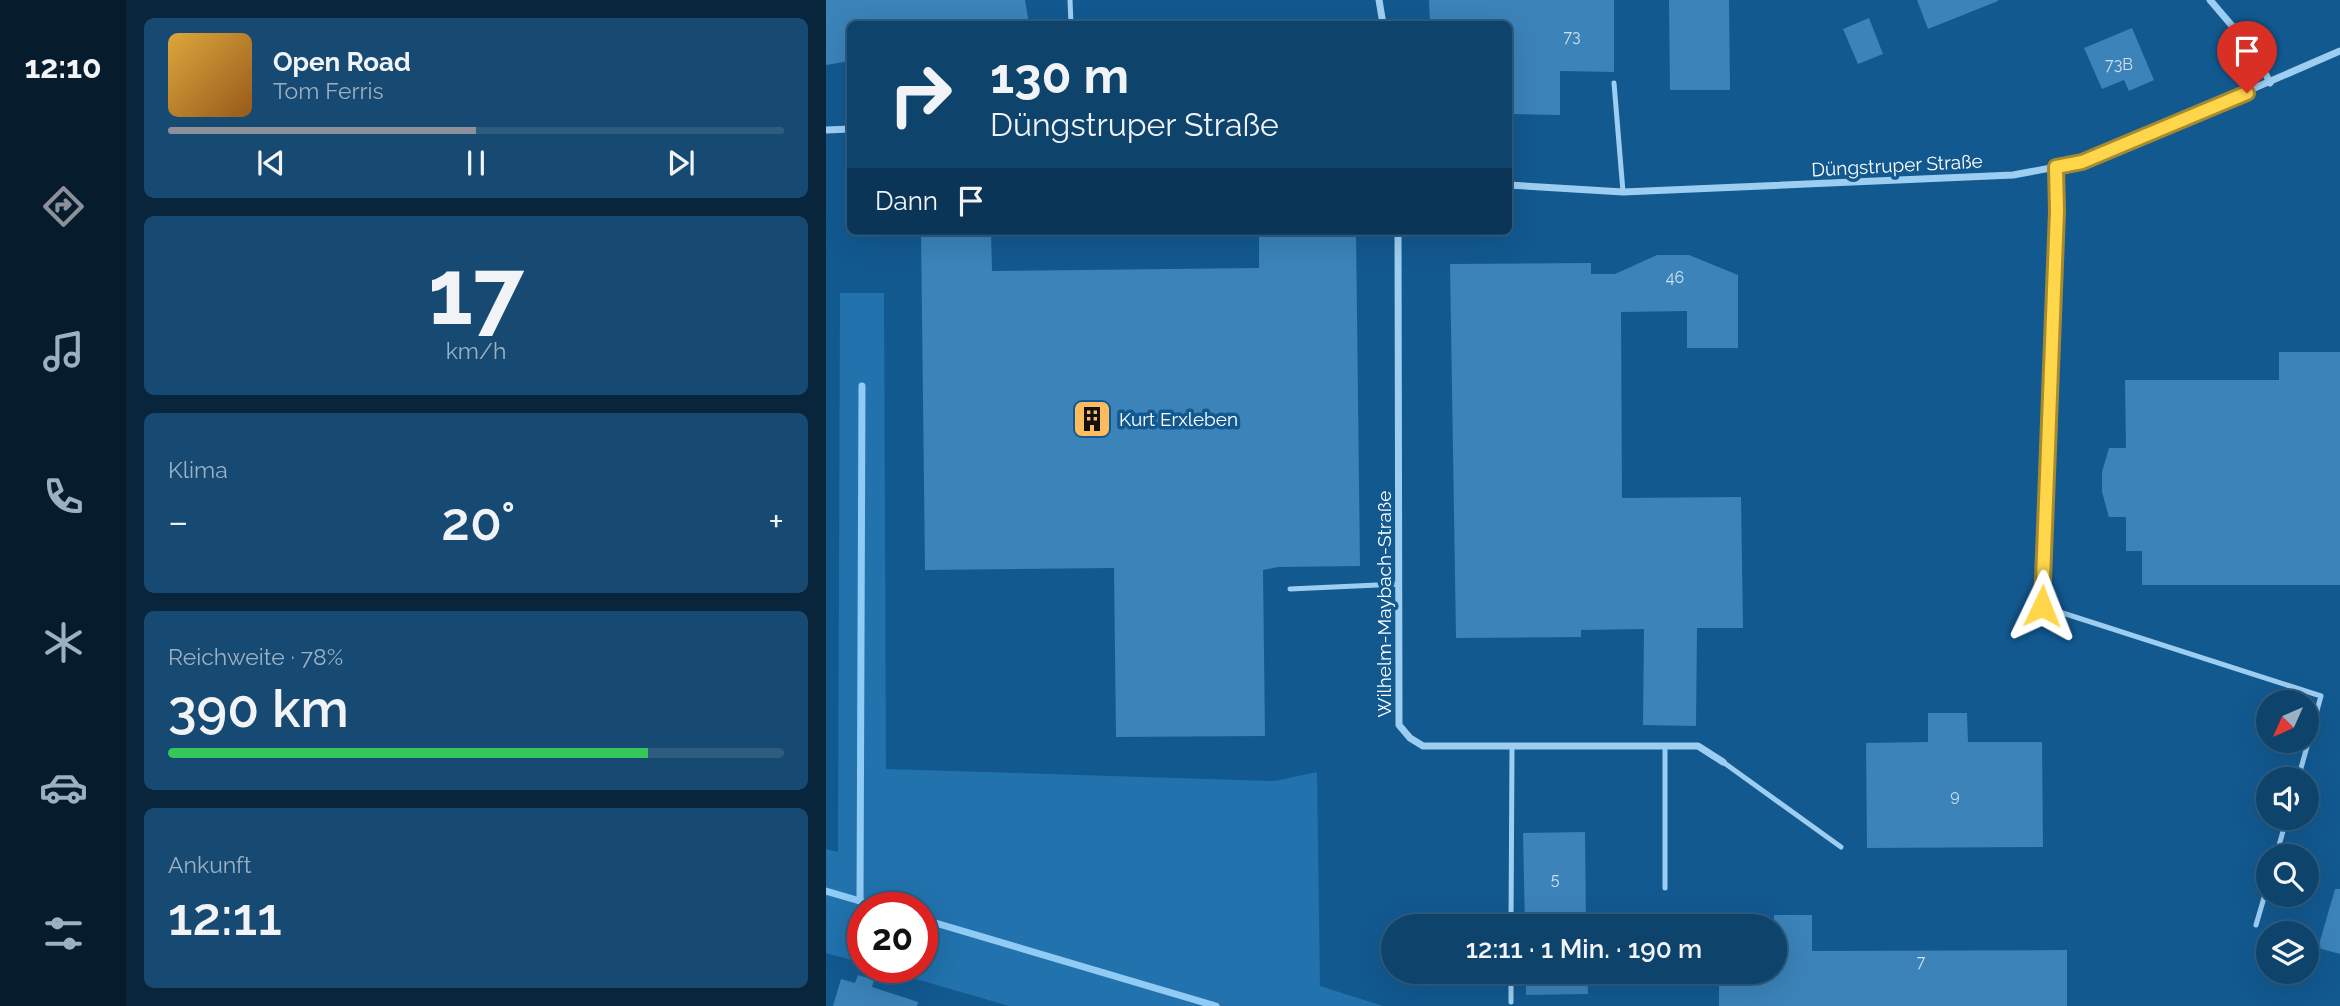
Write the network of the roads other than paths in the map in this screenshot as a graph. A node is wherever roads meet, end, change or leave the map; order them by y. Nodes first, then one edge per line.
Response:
1 (1070, 0) edge
2 (1379, 0) edge
3 (2210, 0) edge
4 (1071, 21) edge
5 (1382, 21) edge
6 (2340, 51) edge
7 (1614, 83) dead end
8 (2270, 83) junction
9 (847, 129) edge
10 (826, 130) edge
11 (2056, 167) junction
12 (1512, 185) edge
13 (1623, 192) junction
14 (1398, 235) edge
15 (1399, 584) junction
16 (1290, 589) dead end
17 (1665, 746) junction
18 (1512, 748) junction
19 (1723, 762) joint
20 (2301, 767) edge
21 (1840, 847) dead end
22 (1665, 888) dead end
23 (1511, 914) edge
24 (1511, 984) edge
25 (1511, 1002) dead end

1 - 4 lane
2 - 5 street
3 - 8 street
6 - 8 street, Düngstruper Straße
7 - 13 lane
8 - 11 street, Düngstruper Straße
9 - 10 street
11 - 13 street, Düngstruper Straße
11 - 20 lane
12 - 13 street, Düngstruper Straße
14 - 15 street, Wilhelm-Maybach-Straße
15 - 16 lane
15 - 18 street, Wilhelm-Maybach-Straße
17 - 18 street, Wilhelm-Maybach-Straße
17 - 19 street, Wilhelm-Maybach-Straße
17 - 22 lane
18 - 23 lane
19 - 21 lane
24 - 25 lane

